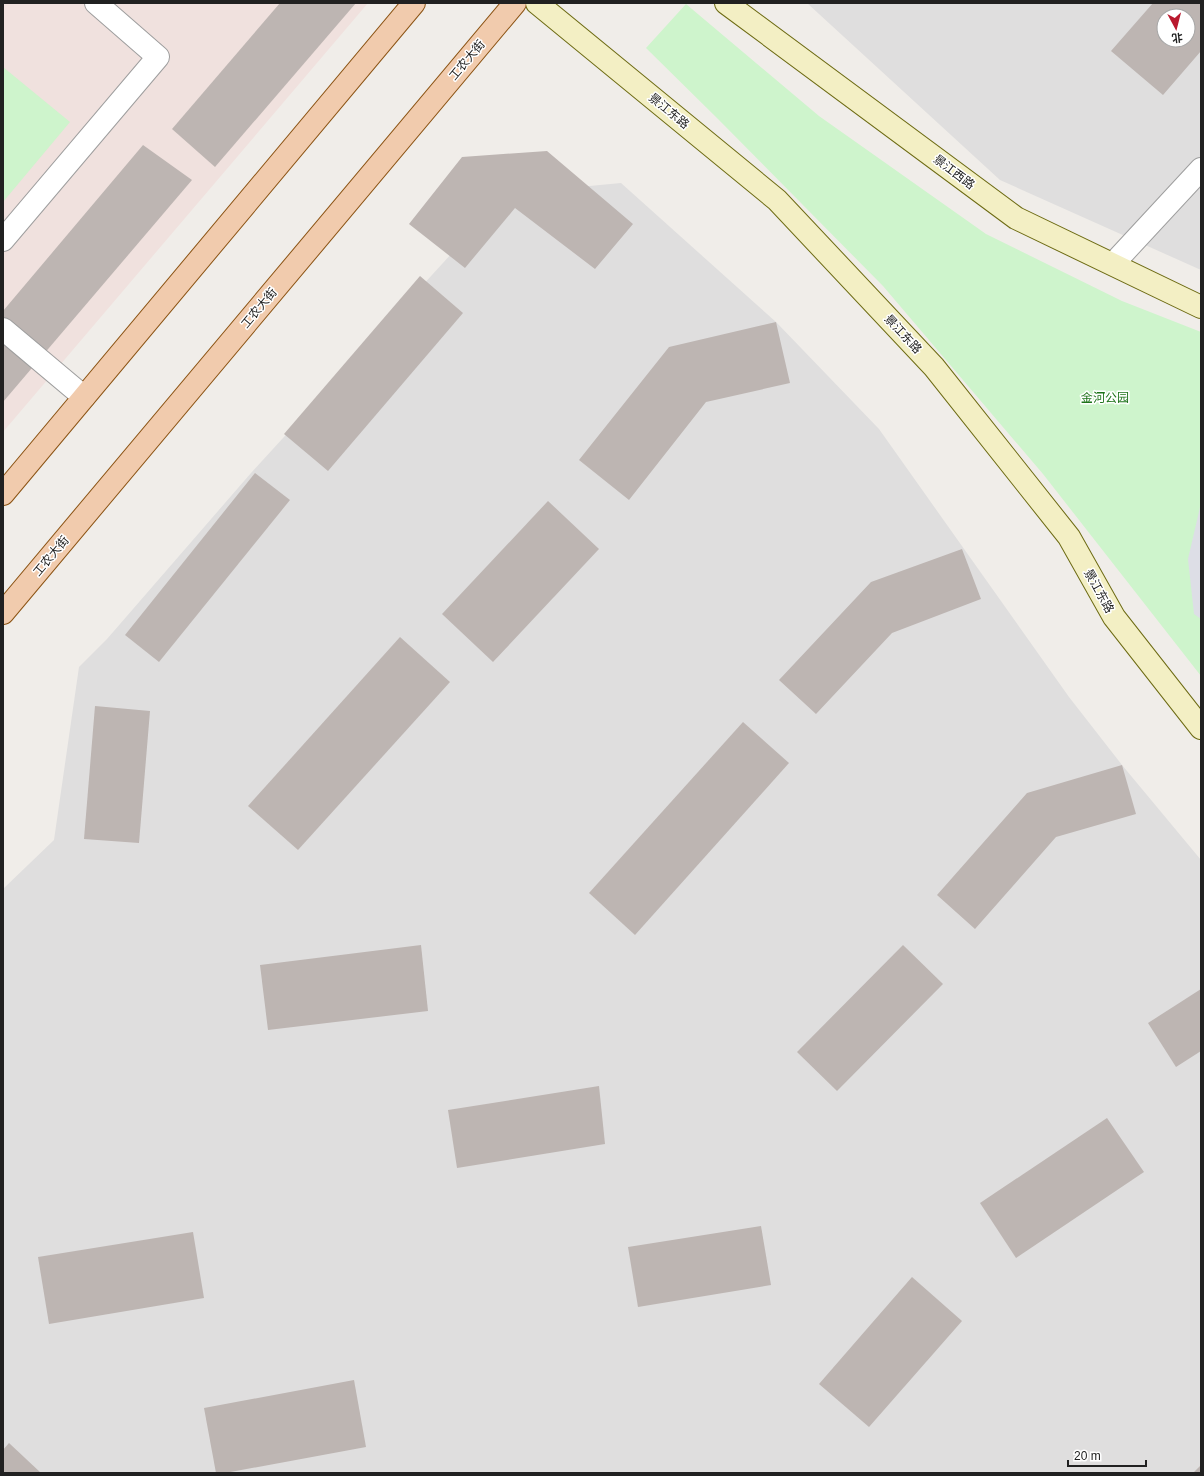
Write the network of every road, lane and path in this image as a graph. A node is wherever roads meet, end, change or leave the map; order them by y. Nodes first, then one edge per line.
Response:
1 (96, 3) edge
2 (414, 3) edge
3 (515, 3) edge
4 (536, 3) edge
5 (726, 3) edge
6 (1201, 169) edge
7 (3, 240) edge
8 (1113, 264) junction
9 (1201, 307) edge
10 (3, 329) edge
11 (84, 397) junction
12 (3, 494) edge
13 (3, 612) edge
14 (1201, 728) edge

1 - 7 street
2 - 11 main road
3 - 13 main road, 工农大街
4 - 14 main road, 景江东路
5 - 8 main road, 景江西路
6 - 8 street
8 - 9 main road, 景江西路
10 - 11 street
11 - 12 main road

